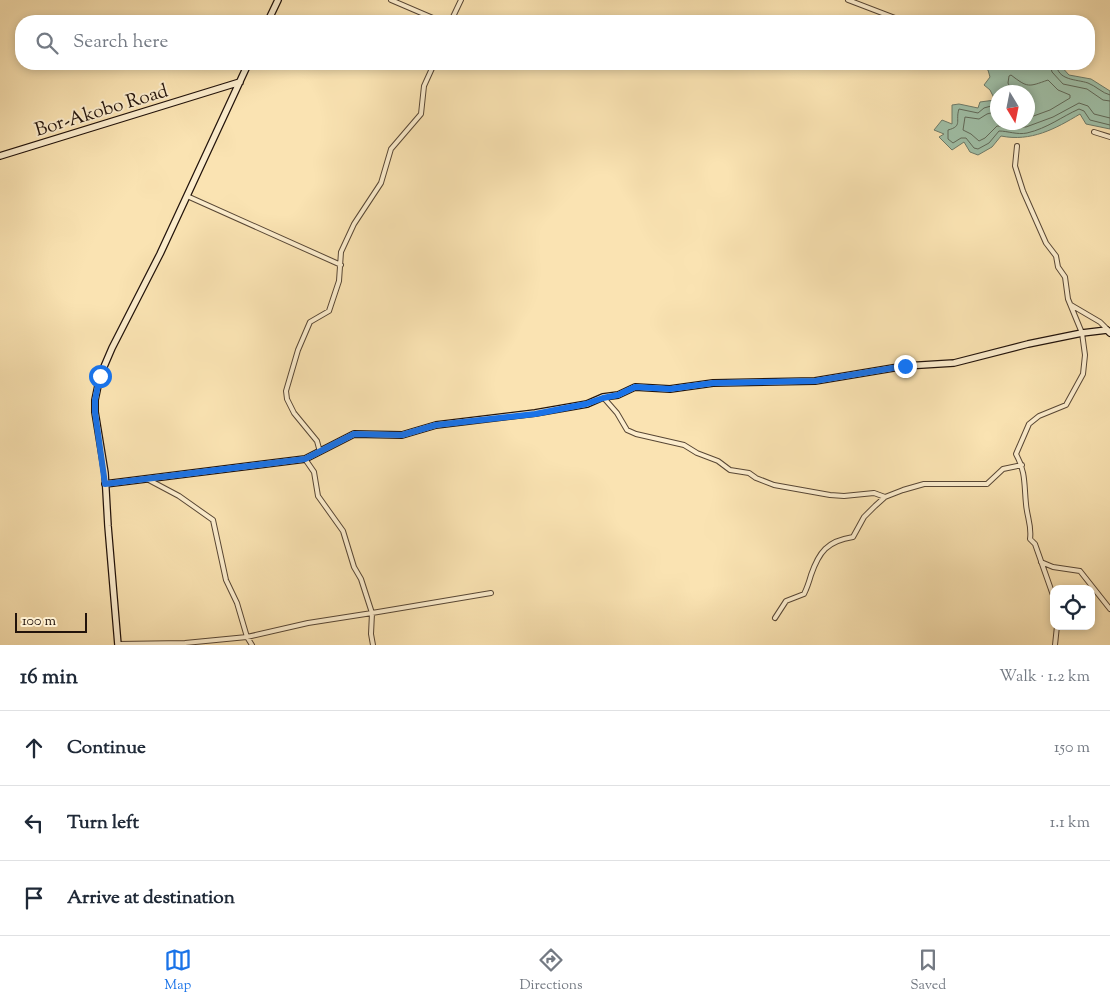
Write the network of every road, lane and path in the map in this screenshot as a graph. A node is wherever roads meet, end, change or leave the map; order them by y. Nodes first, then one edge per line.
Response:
1 (278, 0) edge
2 (391, 0) edge
3 (461, 0) edge
4 (848, 0) edge
5 (855, 2) edge
6 (271, 15) edge
7 (426, 15) edge
8 (454, 15) edge
9 (888, 15) edge
10 (245, 70) edge
11 (431, 70) edge
12 (240, 82) junction
13 (1094, 132) dead end
14 (1110, 137) edge
15 (1017, 146) dead end
16 (0, 156) edge
17 (187, 196) junction
18 (341, 265) junction
19 (1070, 304) junction
20 (1109, 331) edge
21 (1082, 333) junction
22 (603, 398) junction
23 (320, 452) junction
24 (305, 459) junction
25 (1022, 465) junction
26 (147, 478) junction
27 (105, 484) junction
28 (886, 497) junction
29 (1041, 562) junction
30 (1050, 587) edge
31 (491, 593) dead end
32 (1110, 610) edge
33 (372, 613) junction
34 (775, 618) dead end
35 (1057, 630) edge
36 (247, 637) junction
37 (118, 645) edge
38 (252, 645) edge
39 (373, 645) edge
40 (1055, 645) edge

1 - 6 street
2 - 7 street
3 - 8 street
4 - 5 street
5 - 9 street
10 - 12 street
11 - 18 street
12 - 16 street, Bor-Akobo Road
12 - 17 street
13 - 14 street
15 - 19 street
17 - 18 street
17 - 27 street
18 - 23 street
19 - 20 street
19 - 21 street
20 - 21 street
21 - 22 street
21 - 25 street
22 - 23 street
22 - 28 street
23 - 24 street
24 - 26 street
24 - 33 street
25 - 28 street
25 - 29 street
26 - 27 street
26 - 36 street
27 - 37 street
28 - 34 street
29 - 30 street
29 - 32 street
31 - 33 street
33 - 36 street
33 - 39 street
35 - 40 street
36 - 37 street
36 - 38 street

